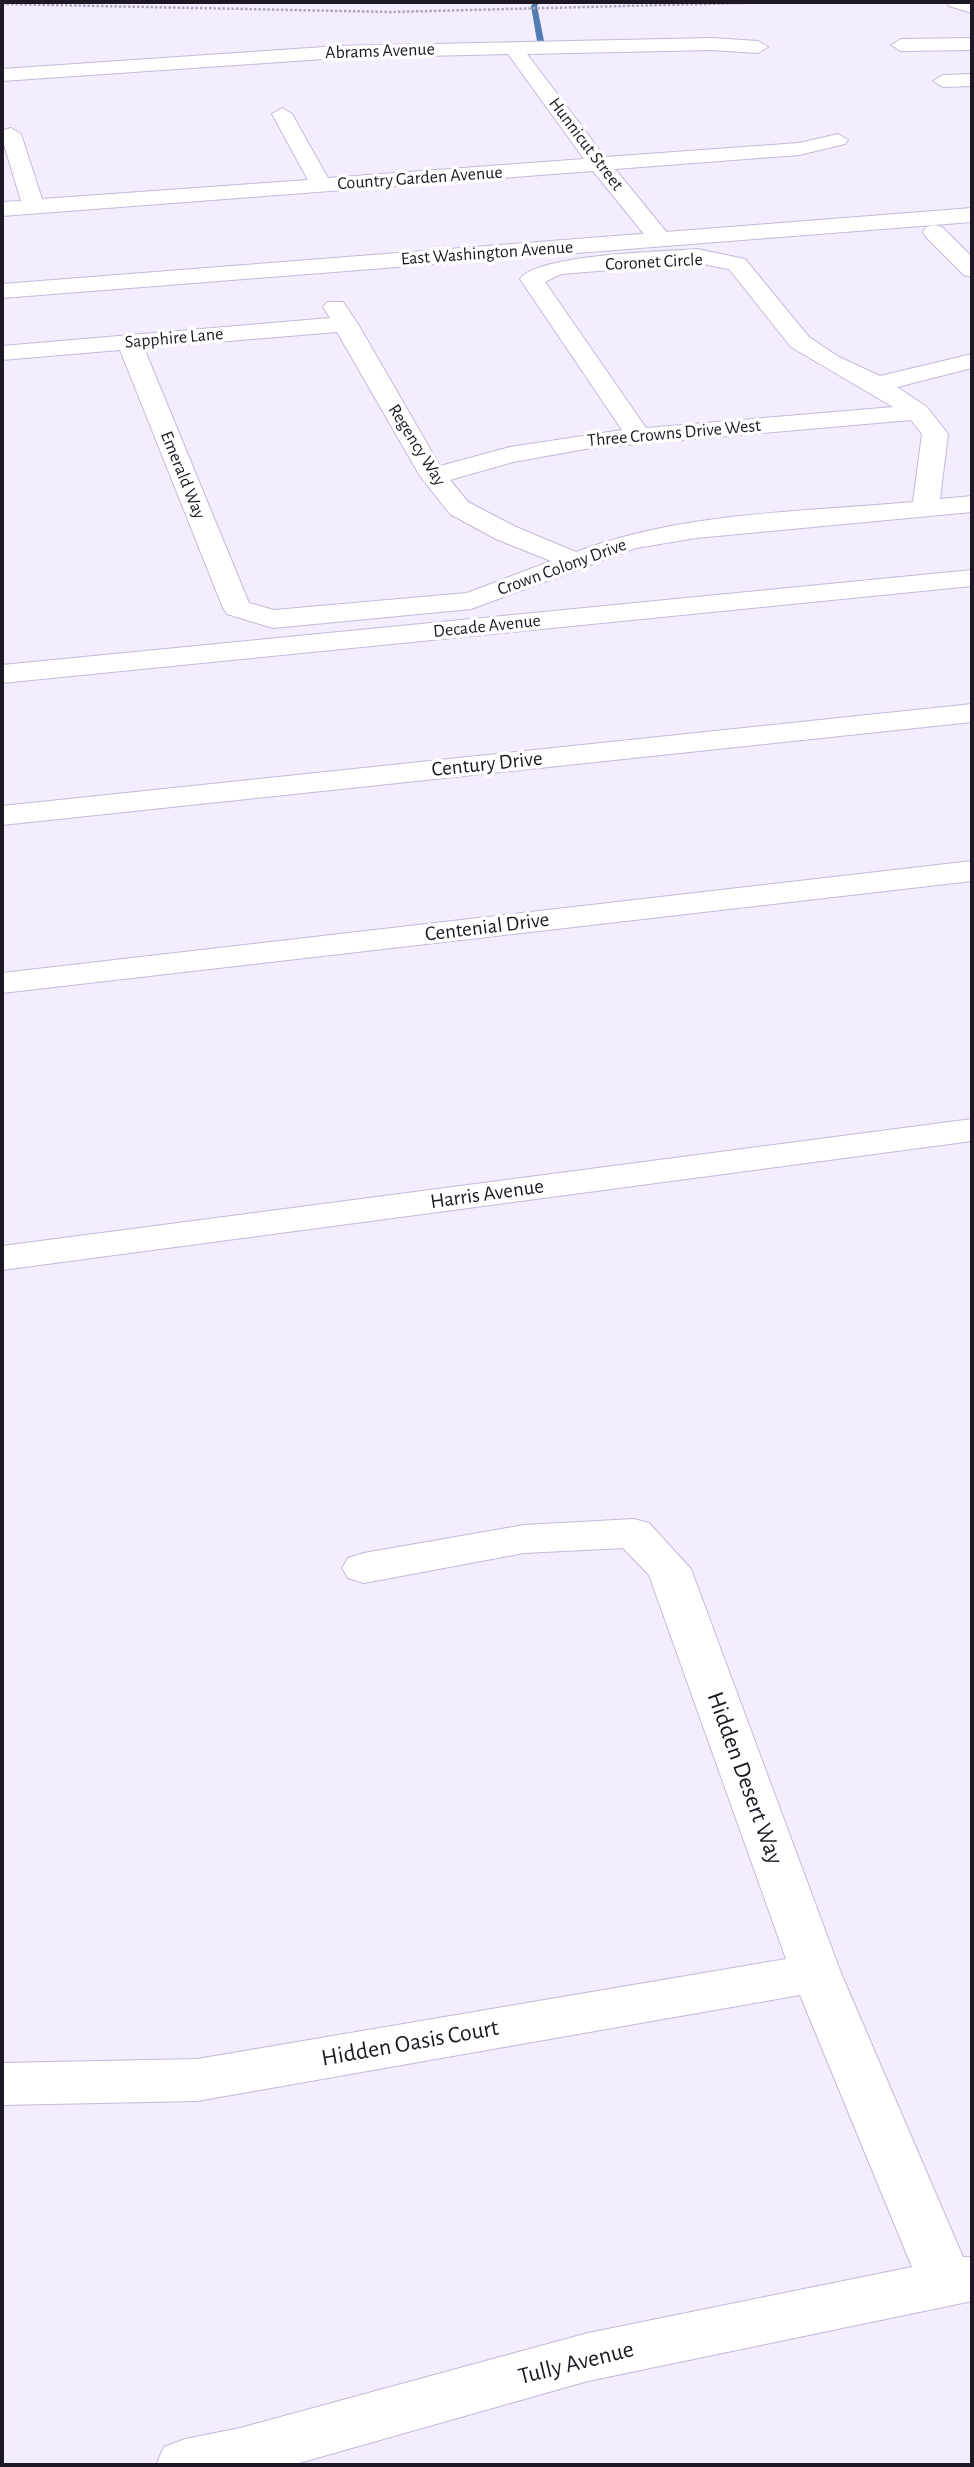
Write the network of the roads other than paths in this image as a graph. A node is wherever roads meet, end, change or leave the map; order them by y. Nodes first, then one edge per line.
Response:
1 (956, 2) edge
2 (972, 7) edge
3 (972, 44) edge
4 (901, 45) dead end
5 (758, 47) dead end
6 (513, 48) junction
7 (2, 75) edge
8 (972, 79) edge
9 (943, 81) dead end
10 (282, 114) dead end
11 (11, 134) dead end
12 (838, 140) dead end
13 (599, 164) junction
14 (322, 186) junction
15 (34, 207) junction
16 (2, 209) edge
17 (972, 209) edge
18 (671, 215) dead end
19 (972, 215) edge
20 (615, 220) dead end
21 (928, 225) junction
22 (651, 228) junction
23 (972, 270) edge
24 (2, 291) edge
25 (341, 315) joint
26 (129, 342) junction
27 (2, 353) edge
28 (972, 361) edge
29 (877, 384) junction
30 (918, 412) junction
31 (638, 435) junction
32 (433, 476) junction
33 (972, 504) edge
34 (925, 509) junction
35 (574, 561) junction
36 (972, 578) edge
37 (237, 608) joint
38 (2, 674) edge
39 (972, 713) edge
40 (2, 816) edge
41 (972, 870) edge
42 (2, 983) edge
43 (972, 1130) edge
44 (2, 1258) edge
45 (364, 1568) dead end
46 (816, 1973) junction
47 (2, 2084) edge
48 (959, 2281) edge
49 (185, 2465) edge

1 - 2 street
3 - 4 street
5 - 6 street, Abrams Avenue
6 - 7 street, Abrams Avenue
6 - 13 street, Hunnicut Street
8 - 9 street
10 - 14 street
11 - 15 street
12 - 13 street, Country Garden Avenue
13 - 14 street, Country Garden Avenue
13 - 22 street, Hunnicut Street
14 - 15 street, Country Garden Avenue
15 - 16 street, Country Garden Avenue
17 - 21 street
18 - 22 street, East Washington Avenue
19 - 21 street, East Washington Avenue
20 - 22 street, East Washington Avenue
21 - 22 street, East Washington Avenue
21 - 23 street
22 - 24 street, East Washington Avenue
25 - 26 street, Sapphire Lane
25 - 32 street, Regency Way
26 - 27 street, Sapphire Lane
26 - 37 street, Emerald Way
28 - 29 street
29 - 30 street
29 - 31 street, Coronet Circle
30 - 31 street, Three Crowns Drive West
30 - 34 street
31 - 32 street, Three Crowns Drive West
32 - 35 street, Regency Way
33 - 34 street, Crown Colony Drive
34 - 35 street, Crown Colony Drive
35 - 37 street, Crown Colony Drive
36 - 38 street, Decade Avenue
39 - 40 street, Century Drive
41 - 42 street, Centenial Drive
43 - 44 street, Harris Avenue
45 - 46 street, Hidden Desert Way
46 - 47 street, Hidden Oasis Court
46 - 48 street, Hidden Desert Way
48 - 49 street, Tully Avenue

